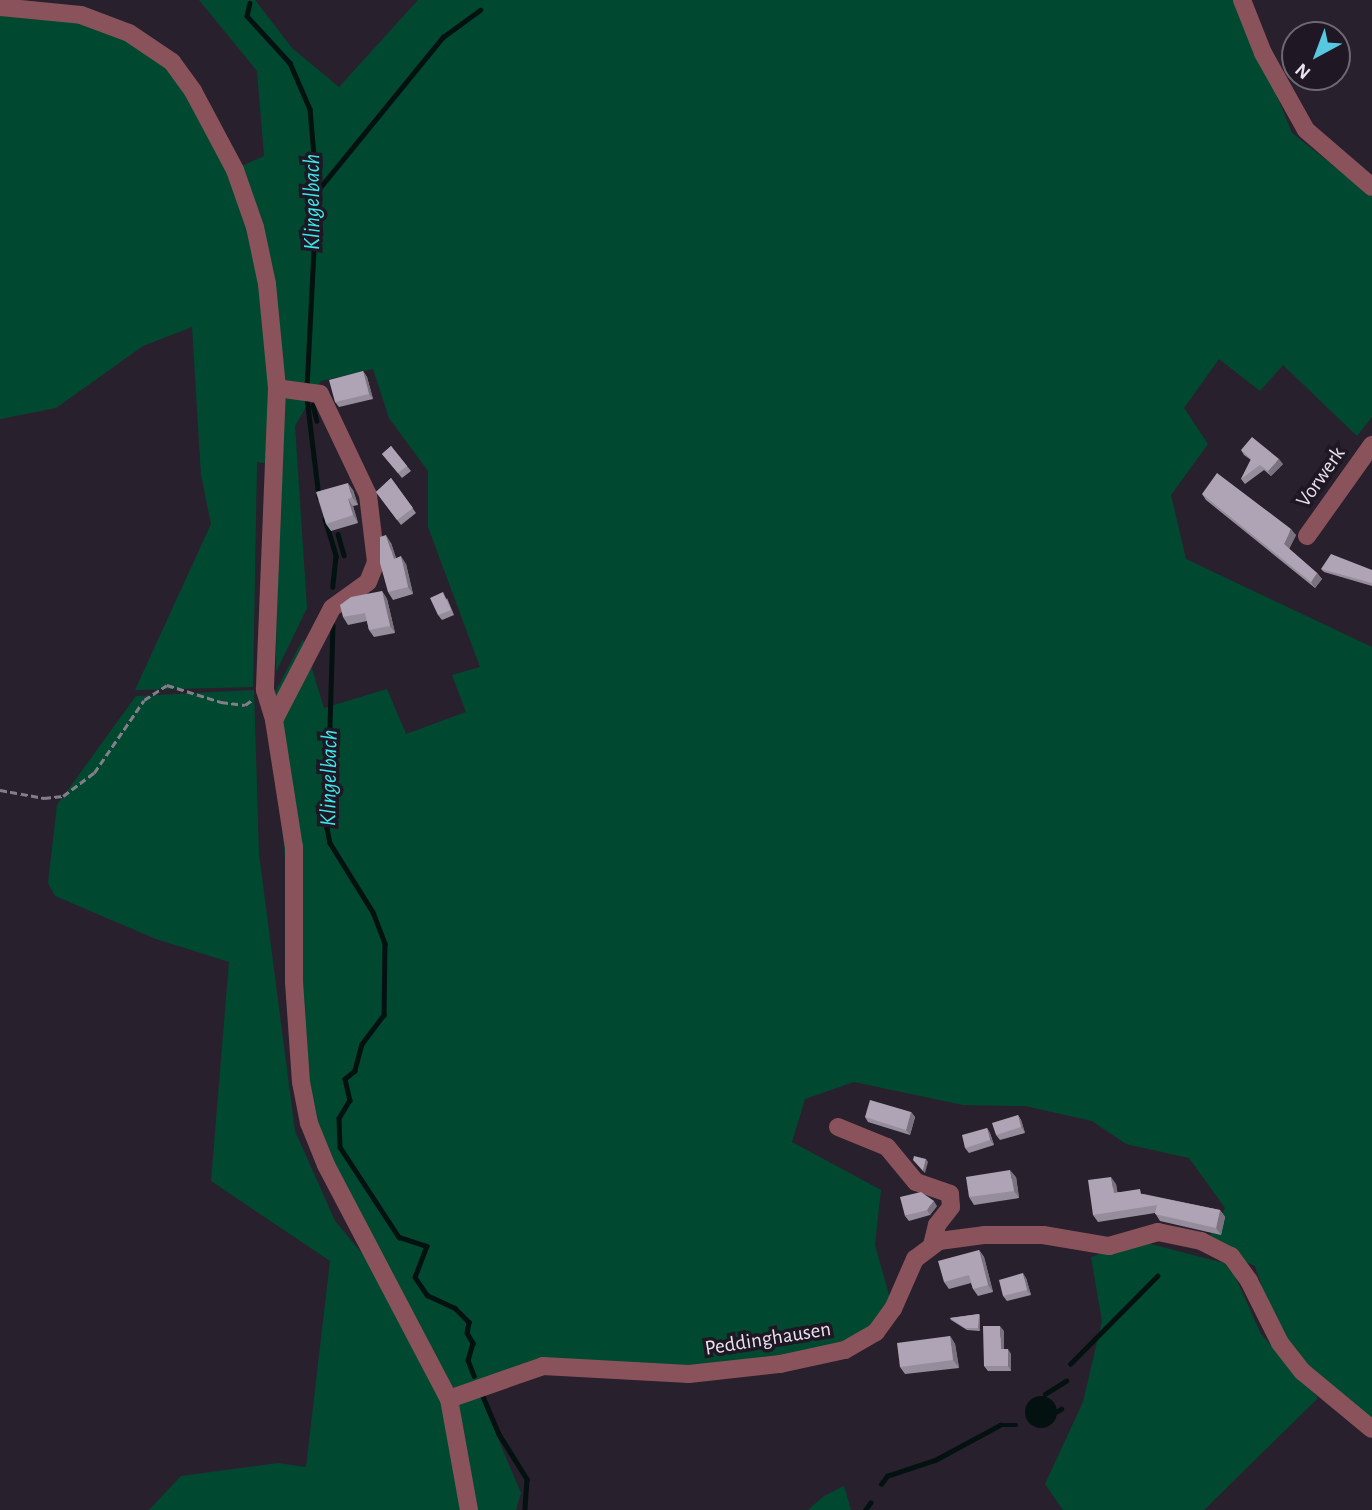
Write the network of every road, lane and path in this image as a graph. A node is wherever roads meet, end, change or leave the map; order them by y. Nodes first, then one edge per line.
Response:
1 (1242, 0) edge
2 (0, 7) edge
3 (1372, 187) edge
4 (277, 388) junction
5 (1372, 445) edge
6 (1307, 536) dead end
7 (265, 690) junction
8 (274, 720) junction
9 (0, 790) edge
10 (838, 1127) dead end
11 (932, 1245) junction
12 (449, 1399) junction
13 (1372, 1429) edge
14 (469, 1510) edge

1 - 3 street
2 - 4 street
4 - 7 street
4 - 8 street
5 - 6 street, Vorwerk
7 - 8 street
7 - 9 path
8 - 12 street
10 - 11 street, Peddinghausen
11 - 12 street, Peddinghausen
11 - 13 street
12 - 14 street

